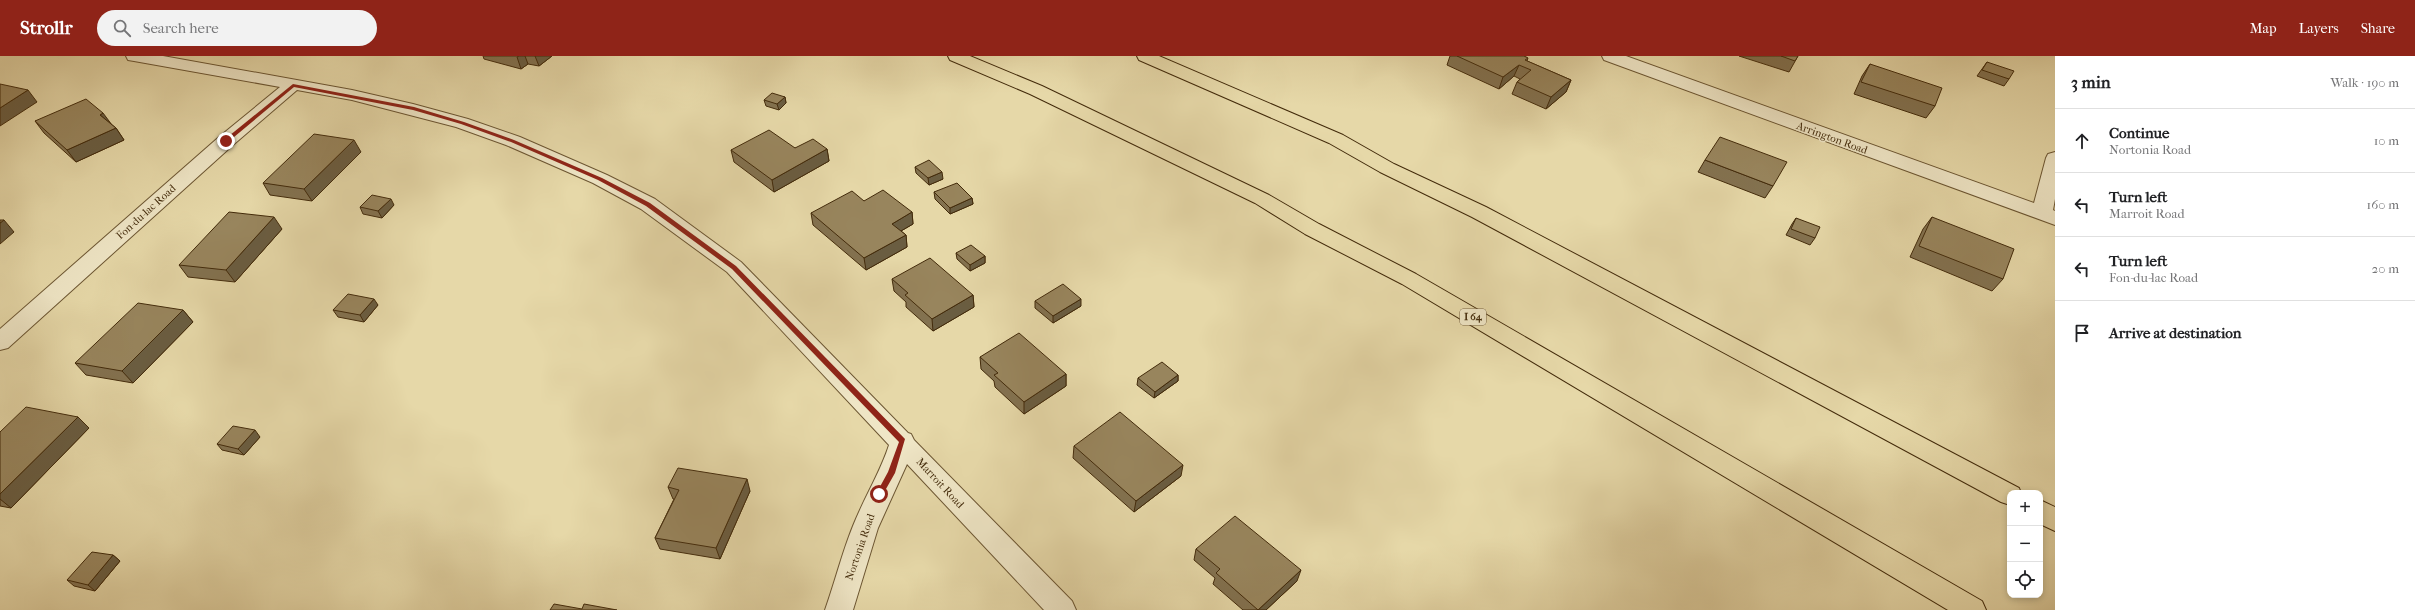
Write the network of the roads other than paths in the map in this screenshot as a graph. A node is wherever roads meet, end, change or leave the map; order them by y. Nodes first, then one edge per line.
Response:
1 (134, 56) edge
2 (956, 56) edge
3 (1145, 56) edge
4 (1610, 56) edge
5 (293, 85) junction
6 (2055, 158) edge
7 (2049, 216) edge
8 (0, 342) edge
9 (902, 441) junction
10 (2007, 493) edge
11 (2043, 513) edge
12 (2055, 520) edge
13 (839, 610) edge
14 (1062, 610) edge
15 (1972, 610) edge

1 - 5 street, Marroit Road
2 - 15 highway, I 64
3 - 10 highway
4 - 7 street, Arrington Road
5 - 8 street, Fon-du-lac Road
5 - 9 street, Marroit Road
6 - 7 street
9 - 13 street, Nortonia Road
9 - 14 street, Marroit Road
11 - 12 highway

